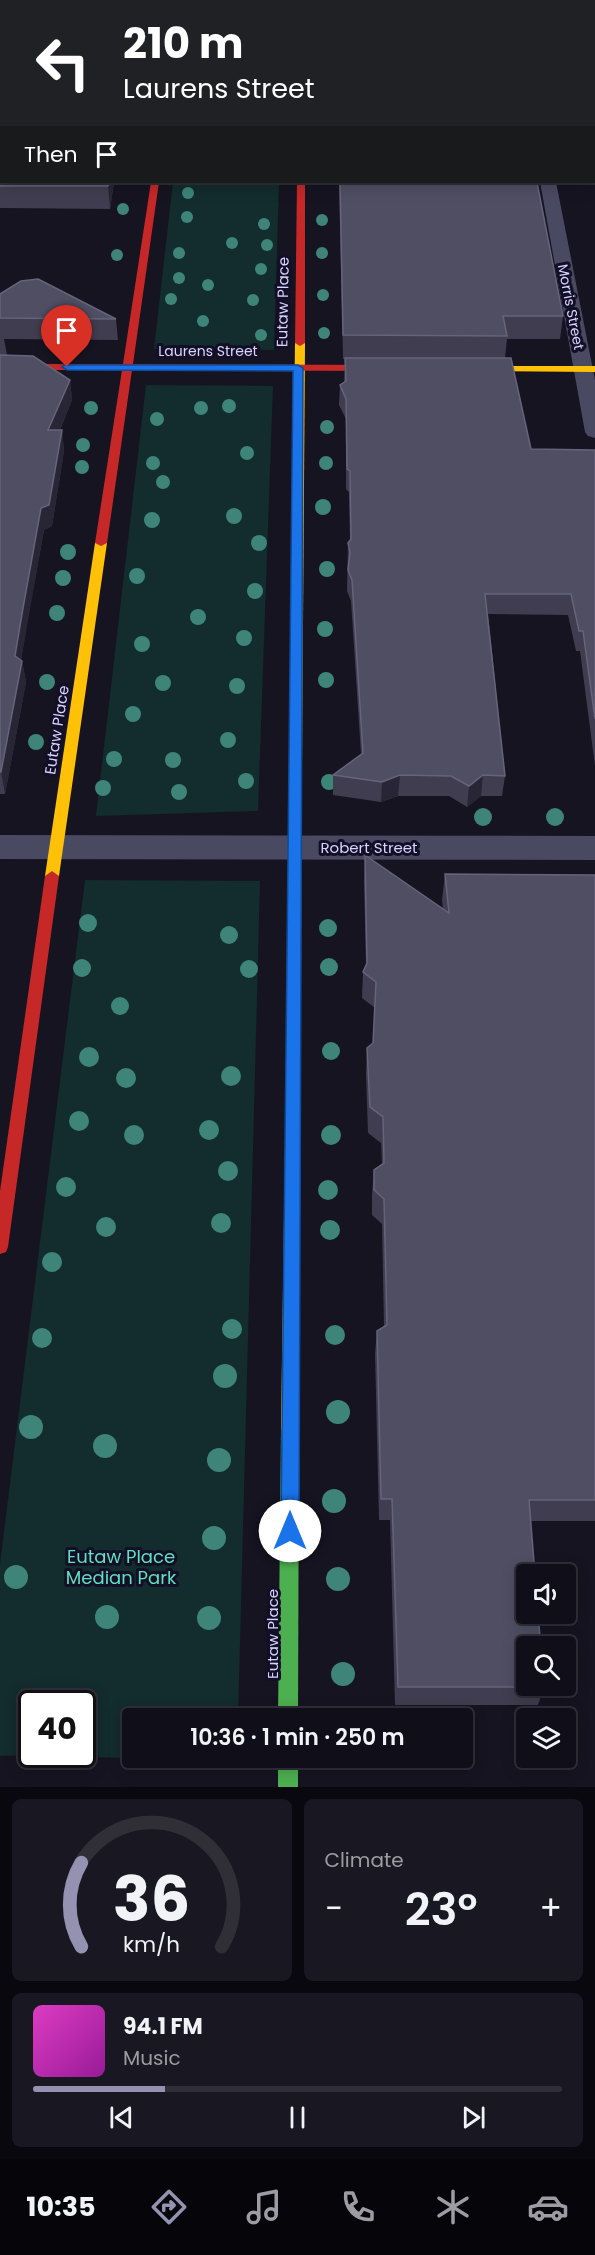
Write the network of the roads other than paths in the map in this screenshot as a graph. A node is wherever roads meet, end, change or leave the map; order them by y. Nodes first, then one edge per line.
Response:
1 (155, 183) edge
2 (301, 183) edge
3 (548, 183) edge
4 (0, 367) edge
5 (128, 367) junction
6 (298, 368) junction
7 (404, 368) edge
8 (451, 368) edge
9 (589, 369) edge
10 (595, 432) edge
11 (0, 847) edge
12 (56, 847) junction
13 (295, 848) junction
14 (595, 849) edge
15 (0, 1247) edge
16 (288, 1708) edge
17 (288, 1768) edge
18 (288, 1787) edge

1 - 5 street, Eutaw Place
2 - 6 street, Eutaw Place
3 - 9 lane, Morris Street
4 - 5 street, Laurens Street
5 - 6 street, Laurens Street
5 - 12 street, Eutaw Place
6 - 7 street, Laurens Street
6 - 13 street, Eutaw Place
8 - 9 street
9 - 10 lane, Morris Street
11 - 12 street, Robert Street
12 - 13 street, Robert Street
12 - 15 street, Eutaw Place
13 - 14 street, Robert Street
13 - 16 street, Eutaw Place
17 - 18 street

